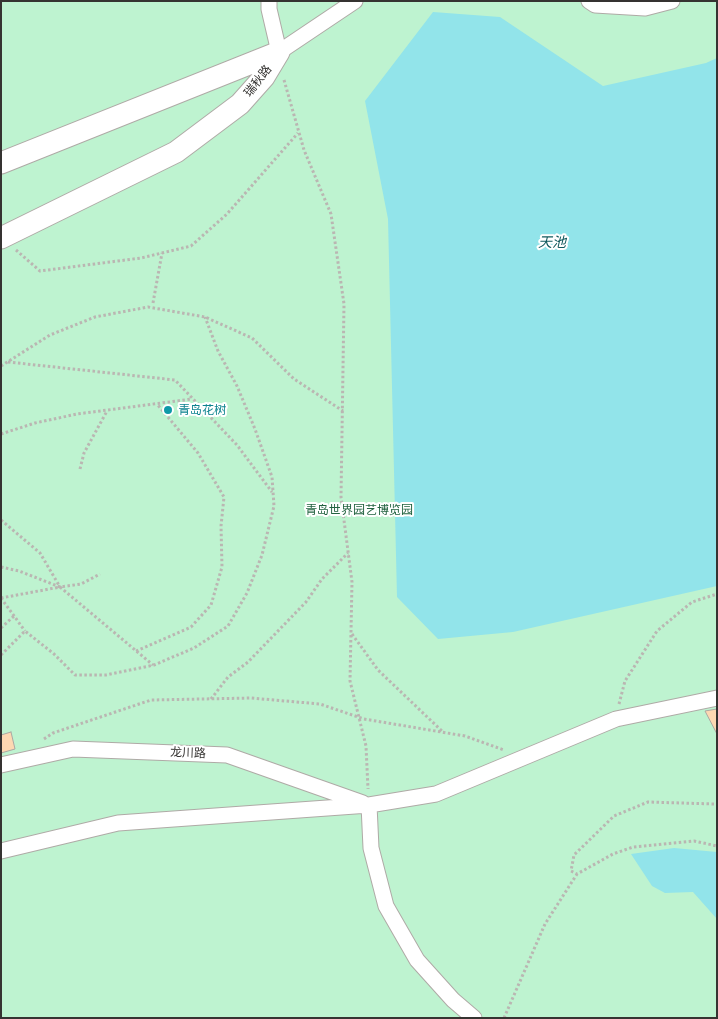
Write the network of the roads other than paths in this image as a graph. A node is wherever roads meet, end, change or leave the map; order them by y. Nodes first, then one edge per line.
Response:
1 (269, 1) edge
2 (355, 1) edge
3 (589, 1) edge
4 (672, 1) edge
5 (279, 52) junction
6 (1, 163) edge
7 (2, 238) edge
8 (717, 698) edge
9 (1, 765) edge
10 (369, 805) junction
11 (1, 850) edge
12 (474, 1018) edge

1 - 5 street
2 - 5 street
3 - 4 street
5 - 6 street, 瑞秋路
5 - 7 street, 瑞秋路
8 - 10 street
9 - 10 street, 龙川路
10 - 11 street
10 - 12 street

